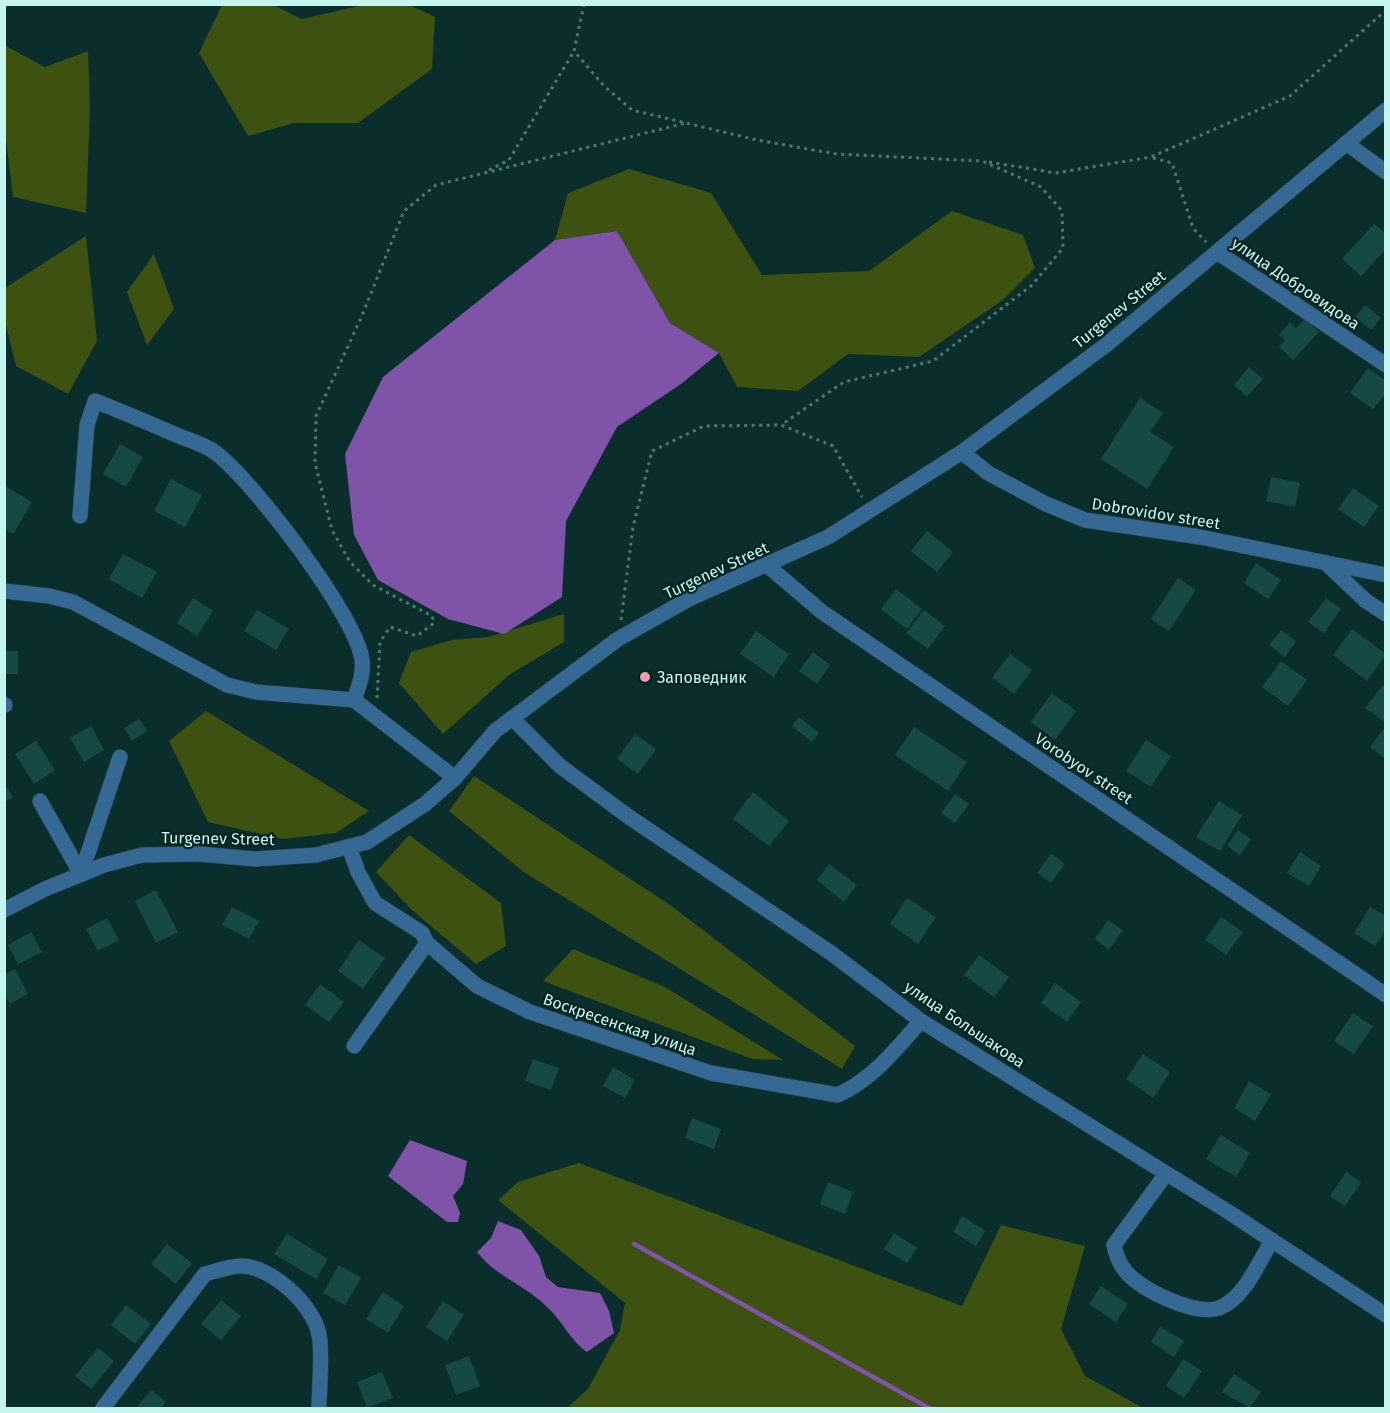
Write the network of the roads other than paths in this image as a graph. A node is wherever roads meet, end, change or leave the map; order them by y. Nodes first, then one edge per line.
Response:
1 (1386, 110) edge
2 (1346, 143) junction
3 (1386, 172) edge
4 (1217, 252) junction
5 (1386, 365) edge
6 (962, 452) junction
7 (80, 516) dead end
8 (1324, 562) junction
9 (768, 566) junction
10 (1386, 575) edge
11 (4, 591) edge
12 (1386, 614) edge
13 (354, 700) junction
14 (512, 718) junction
15 (120, 757) dead end
16 (455, 778) junction
17 (40, 801) dead end
18 (349, 847) junction
19 (81, 874) junction
20 (4, 910) edge
21 (427, 943) junction
22 (1386, 994) edge
23 (921, 1021) junction
24 (354, 1046) dead end
25 (1166, 1174) junction
26 (1272, 1240) junction
27 (1386, 1315) edge
28 (103, 1408) edge
29 (319, 1408) edge

1 - 2 street, Turgenev Street
2 - 3 street
2 - 4 street, Turgenev Street
4 - 5 street, улица Добровидова
4 - 6 street, Turgenev Street
6 - 8 street, Dobrovidov street
6 - 9 street, Turgenev Street
7 - 13 street
8 - 10 street, Dobrovidov street
8 - 12 street, Dobrovidov street
9 - 14 street, Turgenev Street
9 - 22 street, Vorobyov street
11 - 13 street
13 - 16 street
14 - 16 street, Turgenev Street
14 - 23 street, улица Большакова
15 - 19 street
16 - 18 street, Turgenev Street
17 - 19 street
18 - 19 street, Turgenev Street
18 - 21 street, Воскресенская улица
19 - 20 street, Turgenev Street
21 - 23 street, Воскресенская улица
21 - 24 street
23 - 25 street, улица Большакова
25 - 26 street, улица Большакова
25 - 26 street
26 - 27 street, улица Большакова
28 - 29 street

